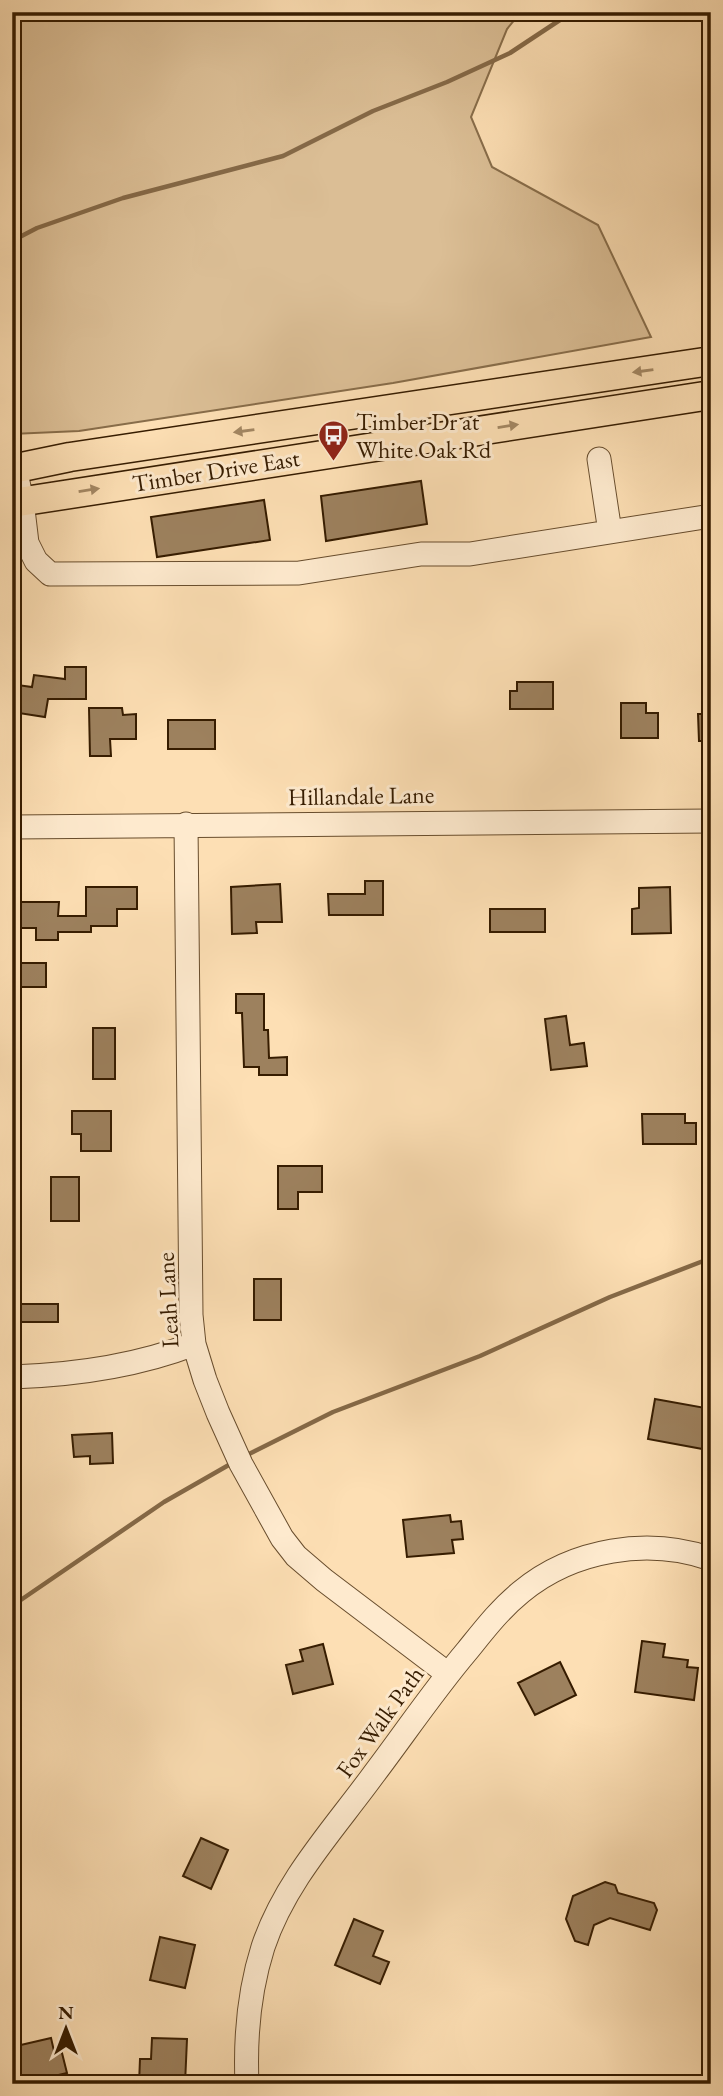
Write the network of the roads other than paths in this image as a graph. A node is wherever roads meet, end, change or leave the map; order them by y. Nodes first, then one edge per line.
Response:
1 (711, 361) edge
2 (711, 395) edge
3 (599, 459) dead end
4 (14, 469) edge
5 (17, 502) edge
6 (711, 516) edge
7 (610, 532) junction
8 (711, 821) edge
9 (186, 824) junction
10 (12, 827) edge
11 (194, 1344) junction
12 (12, 1377) edge
13 (711, 1559) edge
14 (448, 1674) junction
15 (247, 2084) edge

1 -> 4 main road, Timber Drive East
5 -> 2 main road, Timber Drive East
3 - 7 street
4 - 5 street
5 - 7 street
6 - 7 street
8 - 9 street, Hillandale Lane
9 - 10 street, Hillandale Lane
9 - 11 street, Leah Lane
11 - 12 street
11 - 14 street, Leah Lane
13 - 14 street, Fox Walk Path
14 - 15 street, Fox Walk Path

